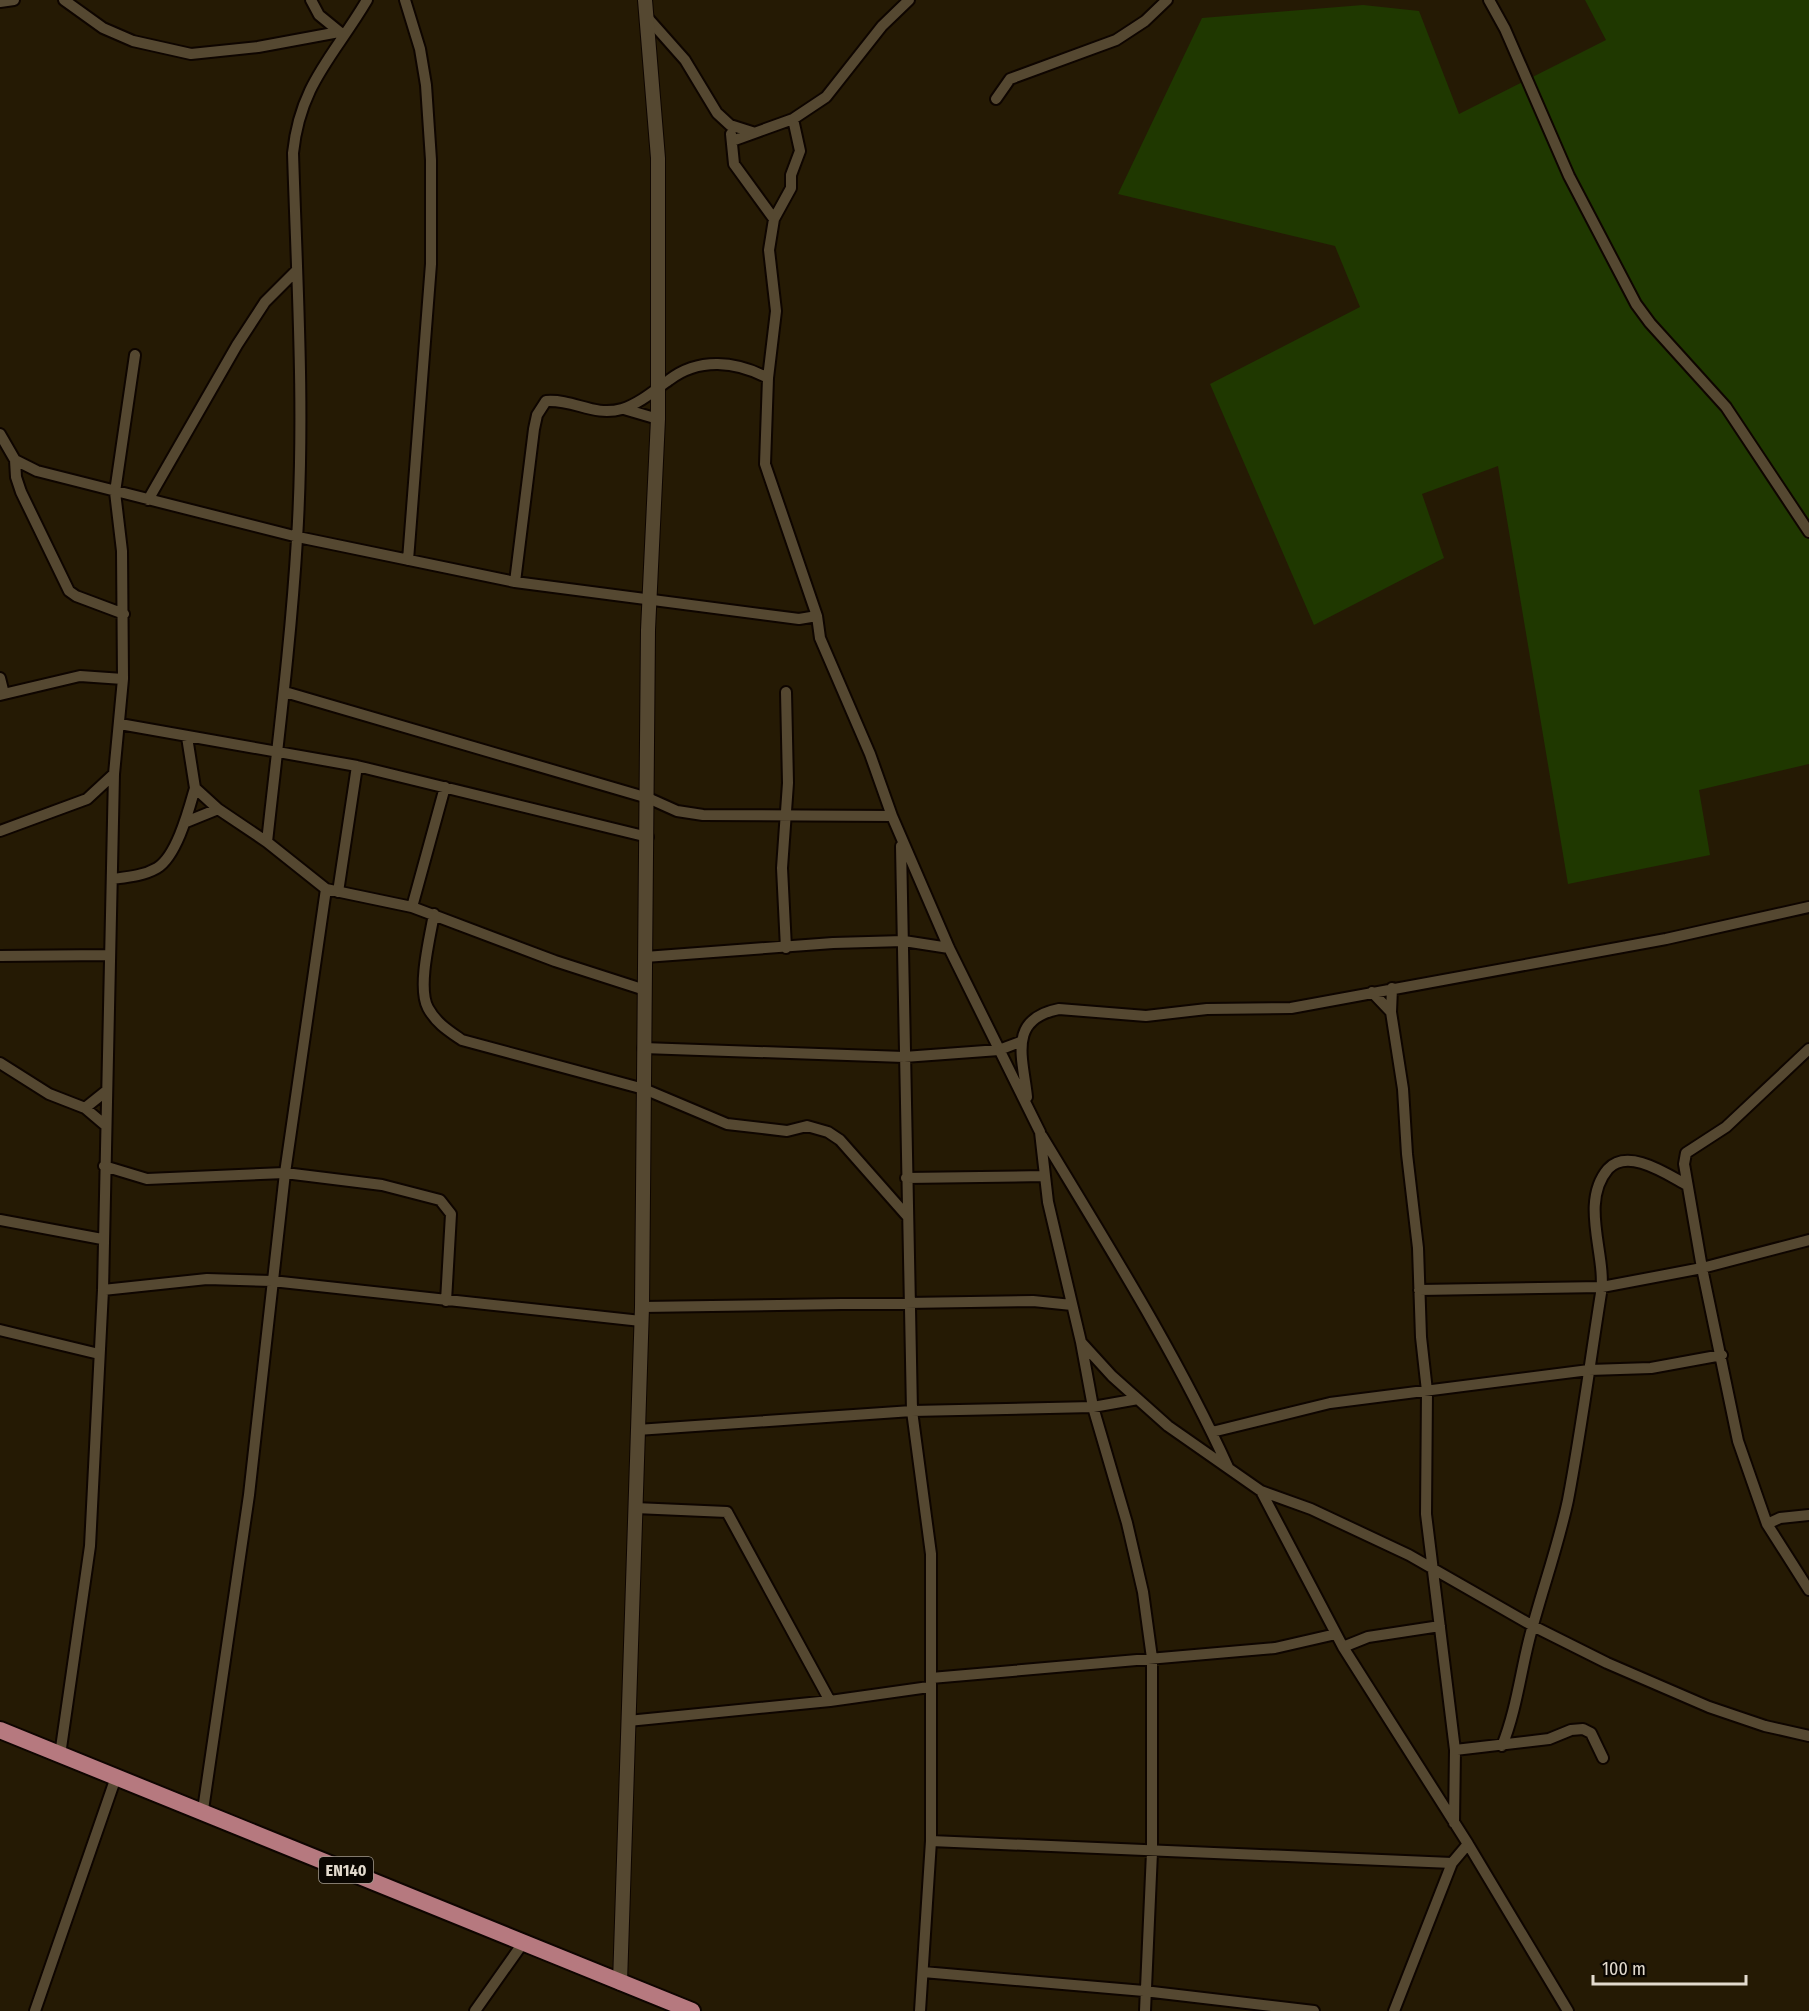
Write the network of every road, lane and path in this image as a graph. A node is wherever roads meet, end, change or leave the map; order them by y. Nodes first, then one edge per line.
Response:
1 (14, 0) edge
2 (64, 0) edge
3 (311, 0) edge
4 (367, 0) edge
5 (405, 0) edge
6 (645, 0) edge
7 (909, 0) edge
8 (1167, 0) edge
9 (1489, 0) edge
10 (0, 2) edge
11 (646, 16) junction
12 (342, 34) junction
13 (996, 99) dead end
14 (794, 119) junction
15 (730, 125) junction
16 (752, 132) junction
17 (732, 141) junction
18 (774, 219) junction
19 (297, 270) junction
20 (135, 354) dead end
21 (768, 378) junction
22 (658, 390) junction
23 (624, 409) junction
24 (658, 419) junction
25 (1, 439) edge
26 (15, 460) junction
27 (115, 492) junction
28 (148, 500) junction
29 (1809, 532) edge
30 (298, 537) junction
31 (408, 560) junction
32 (515, 582) junction
33 (650, 601) junction
34 (124, 614) junction
35 (817, 616) junction
36 (800, 620) junction
37 (820, 638) junction
38 (0, 678) edge
39 (123, 679) junction
40 (285, 692) junction
41 (786, 692) dead end
42 (2, 694) edge
43 (120, 724) junction
44 (187, 737) junction
45 (277, 752) junction
46 (357, 766) junction
47 (114, 774) junction
48 (446, 787) junction
49 (195, 788) junction
50 (648, 798) junction
51 (218, 809) junction
52 (785, 816) junction
53 (892, 816) junction
54 (186, 822) junction
55 (0, 831) edge
56 (648, 837) junction
57 (901, 839) junction
58 (267, 842) junction
59 (112, 879) junction
60 (326, 889) junction
61 (338, 892) junction
62 (412, 907) junction
63 (1809, 907) edge
64 (434, 914) junction
65 (904, 941) junction
66 (786, 948) junction
67 (949, 948) junction
68 (108, 955) junction
69 (0, 957) edge
70 (645, 957) junction
71 (1392, 988) junction
72 (645, 990) junction
73 (1372, 992) junction
74 (1391, 1012) junction
75 (1020, 1042) junction
76 (643, 1048) junction
77 (1809, 1049) edge
78 (999, 1050) junction
79 (904, 1057) junction
80 (0, 1063) edge
81 (644, 1089) junction
82 (105, 1092) junction
83 (1028, 1103) junction
84 (86, 1108) junction
85 (105, 1125) junction
86 (1040, 1132) junction
87 (104, 1166) junction
88 (285, 1173) junction
89 (1045, 1176) junction
90 (906, 1178) junction
91 (1687, 1185) junction
92 (908, 1218) junction
93 (0, 1220) edge
94 (102, 1239) junction
95 (1809, 1239) edge
96 (1702, 1268) junction
97 (272, 1281) junction
98 (1602, 1287) junction
99 (103, 1290) junction
100 (1419, 1290) junction
101 (446, 1301) junction
102 (910, 1305) junction
103 (1072, 1305) junction
104 (641, 1314) junction
105 (0, 1330) edge
106 (1081, 1342) junction
107 (99, 1354) junction
108 (1722, 1355) junction
109 (1589, 1370) junction
110 (1427, 1391) junction
111 (1138, 1399) junction
112 (1093, 1407) junction
113 (912, 1411) junction
114 (637, 1430) junction
115 (1212, 1432) junction
116 (1230, 1470) junction
117 (1261, 1491) junction
118 (1759, 1503) junction
119 (635, 1508) junction
120 (1809, 1515) edge
121 (1780, 1518) junction
122 (1767, 1524) junction
123 (1432, 1568) junction
124 (1809, 1590) edge
125 (1440, 1626) junction
126 (1533, 1626) junction
127 (1336, 1635) junction
128 (1343, 1647) junction
129 (1152, 1658) junction
130 (930, 1682) junction
131 (830, 1701) junction
132 (628, 1720) junction
133 (1508, 1729) junction
134 (0, 1730) edge
135 (1809, 1736) edge
136 (1519, 1744) junction
137 (1502, 1746) junction
138 (1455, 1750) junction
139 (60, 1755) junction
140 (1603, 1758) dead end
141 (116, 1778) junction
142 (202, 1810) junction
143 (1454, 1823) junction
144 (931, 1841) junction
145 (1468, 1844) junction
146 (1152, 1852) junction
147 (1452, 1863) junction
148 (523, 1943) junction
149 (923, 1972) junction
150 (620, 1983) junction
151 (1144, 1991) junction
152 (1280, 2009) edge
153 (35, 2011) edge
154 (475, 2011) edge
155 (692, 2011) edge
156 (920, 2011) edge
157 (1144, 2011) edge
158 (1314, 2011) edge
159 (1394, 2011) edge
160 (1568, 2011) edge

1 - 10 street
2 - 12 street
3 - 12 street
4 - 12 street
5 - 31 street
6 - 11 street
7 - 14 street
8 - 13 street
9 - 29 street
11 - 15 street
11 - 22 street
12 - 19 street
14 - 16 street
14 - 18 street
15 - 16 street
15 - 17 street
16 - 17 street
17 - 18 street
18 - 21 street
19 - 28 street
19 - 30 street
20 - 27 street
21 - 22 street
21 - 35 street
22 - 23 street
22 - 24 street
23 - 24 street
23 - 32 street
24 - 33 street
25 - 26 street
26 - 27 street
26 - 34 street
27 - 28 street
27 - 34 street
28 - 30 street
30 - 31 street
30 - 40 street
31 - 32 street
32 - 33 street
33 - 36 street
33 - 50 street
34 - 39 street
35 - 36 street
35 - 37 street
36 - 37 street
37 - 53 street
38 - 42 street
39 - 42 street
39 - 43 street
40 - 45 street
40 - 50 street
41 - 52 street
43 - 44 street
43 - 47 street
44 - 45 street
44 - 49 street
45 - 46 street
45 - 58 street
46 - 48 street
46 - 61 street
47 - 55 street
47 - 59 street
48 - 56 street
48 - 62 street
49 - 51 street
49 - 54 street
50 - 52 street
50 - 56 street
51 - 54 street
51 - 58 street
52 - 53 street
52 - 66 street
53 - 57 street
54 - 59 street
56 - 70 street
57 - 65 street
57 - 67 street
58 - 60 street
59 - 68 street
60 - 61 street
60 - 88 street
61 - 62 street
62 - 64 street
63 - 71 street
64 - 72 street
64 - 81 street
65 - 66 street
65 - 67 street
65 - 79 street
66 - 70 street
67 - 78 street
68 - 69 street
68 - 82 street
70 - 72 street
71 - 73 street
71 - 74 street
72 - 76 street
73 - 74 street
73 - 75 street
74 - 100 street
75 - 78 street
75 - 83 street
76 - 79 street
76 - 81 street
77 - 91 street
78 - 79 street
78 - 83 street
79 - 90 street
80 - 84 street
81 - 92 street
81 - 104 street
82 - 84 street
82 - 85 street
83 - 86 street
84 - 85 street
85 - 87 street
86 - 89 street
86 - 115 street
87 - 88 street
87 - 94 street
88 - 97 street
88 - 101 street
89 - 90 street
89 - 103 street
90 - 92 street
91 - 96 street
91 - 98 street
92 - 102 street
93 - 94 street
94 - 99 street
95 - 96 street
96 - 98 street
96 - 108 street
97 - 99 street
97 - 101 street
97 - 142 street
98 - 100 street
98 - 109 street
99 - 107 street
100 - 110 street
101 - 104 street
102 - 103 street
102 - 104 street
102 - 113 street
103 - 106 street
104 - 114 street
105 - 107 street
106 - 111 street
106 - 112 street
107 - 139 street
108 - 109 street
108 - 118 street
109 - 110 street
109 - 126 street
110 - 115 street
110 - 123 street
111 - 112 street
111 - 116 street
112 - 113 street
112 - 129 street
113 - 114 street
113 - 130 street
114 - 119 street
115 - 116 street
116 - 117 street
117 - 123 street
117 - 127 street
118 - 121 street
118 - 122 street
119 - 131 street
119 - 132 street
120 - 121 street
121 - 122 street
122 - 124 street
123 - 125 street
123 - 126 street
125 - 128 street
125 - 138 street
126 - 133 street
126 - 135 street
127 - 128 street
127 - 129 street
128 - 143 street
129 - 130 street
129 - 146 street
130 - 131 street
130 - 144 street
131 - 132 street
132 - 150 street
133 - 136 street
133 - 137 street
134 - 139 main road, EN140
136 - 137 street
136 - 140 street
137 - 138 street
138 - 143 street
139 - 141 main road, EN140
141 - 142 main road, EN140
141 - 153 street
142 - 148 main road, EN140
143 - 145 street
144 - 146 street
144 - 149 street
145 - 147 street
145 - 160 street
146 - 147 street
146 - 151 street
147 - 159 street
148 - 150 main road, EN140
148 - 154 street
149 - 151 street
149 - 156 street
150 - 155 main road, EN140
151 - 152 street
151 - 157 street
152 - 158 street

